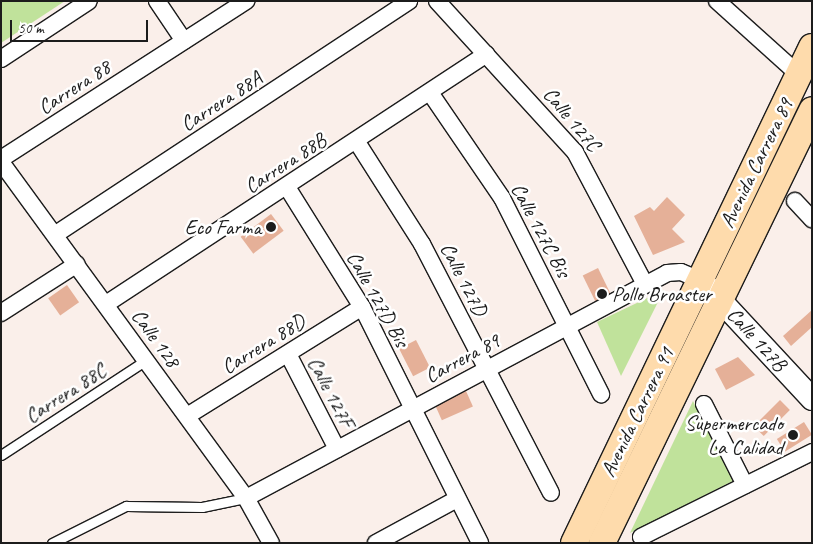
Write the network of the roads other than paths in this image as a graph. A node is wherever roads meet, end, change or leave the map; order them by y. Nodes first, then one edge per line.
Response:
1 (89, 1) edge
2 (157, 1) edge
3 (246, 1) edge
4 (409, 1) edge
5 (438, 1) edge
6 (717, 1) edge
7 (184, 41) junction
8 (812, 47) edge
9 (486, 54) junction
10 (1, 59) edge
11 (798, 74) junction
12 (431, 94) junction
13 (812, 110) edge
14 (357, 142) junction
15 (1, 160) edge
16 (287, 187) junction
17 (795, 201) dead end
18 (812, 219) edge
19 (56, 234) junction
20 (77, 264) junction
21 (700, 280) junction
22 (644, 284) junction
23 (719, 297) junction
24 (106, 304) junction
25 (362, 307) junction
26 (1, 313) edge
27 (567, 326) junction
28 (288, 354) junction
29 (146, 360) junction
30 (487, 369) junction
31 (601, 394) dead end
32 (812, 399) edge
33 (704, 404) dead end
34 (412, 409) junction
35 (187, 416) junction
36 (336, 449) junction
37 (812, 452) edge
38 (1, 455) edge
39 (745, 485) junction
40 (551, 493) dead end
41 (246, 498) junction
42 (457, 499) junction
43 (640, 536) dead end
44 (52, 543) edge
45 (271, 543) edge
46 (376, 543) edge
47 (480, 543) edge
48 (574, 543) edge
49 (602, 543) edge

1 - 10 street
2 - 7 street
3 - 7 street, Carrera 88
4 - 19 street, Carrera 88A
5 - 9 street, Calle 127C
6 - 11 street
7 - 15 street, Carrera 88
8 - 11 main road, Avenida Carrera 89
9 - 12 street, Carrera 88B
9 - 22 street, Calle 127C
11 - 21 main road, Avenida Carrera 89
12 - 14 street, Carrera 88B
12 - 27 street, Calle 127C Bis
13 - 23 main road, Avenida Carrera 89
14 - 16 street, Carrera 88B
14 - 30 street, Calle 127D
15 - 19 street, Calle 128
16 - 24 street, Carrera 88B
16 - 25 street, Calle 127D Bis
17 - 18 street
19 - 20 street, Calle 128
20 - 24 street, Calle 128
20 - 26 street
21 - 22 street, Carrera 89
21 - 23 street, Calle 127B
21 - 48 main road, Avenida Carrera 91
22 - 27 street, Carrera 89
23 - 32 street, Calle 127B
23 - 49 main road, Avenida Carrera 91
24 - 29 street, Calle 128
25 - 28 street, Carrera 88D
25 - 34 street, Calle 127D Bis
27 - 30 street, Carrera 89
27 - 31 street, Calle 127C Bis
28 - 35 street, Carrera 88D
28 - 36 street, Calle 127F
29 - 35 street, Calle 128
29 - 38 lane, Carrera 88C
30 - 34 street, Carrera 89
30 - 40 street, Calle 127D
33 - 39 street
34 - 36 street, Carrera 89
34 - 42 street, Calle 127D Bis
35 - 41 street, Calle 128
36 - 41 street, Carrera 89
37 - 39 street
39 - 43 street
41 - 44 lane
41 - 45 street, Calle 128
42 - 46 street
42 - 47 street, Calle 127D Bis

